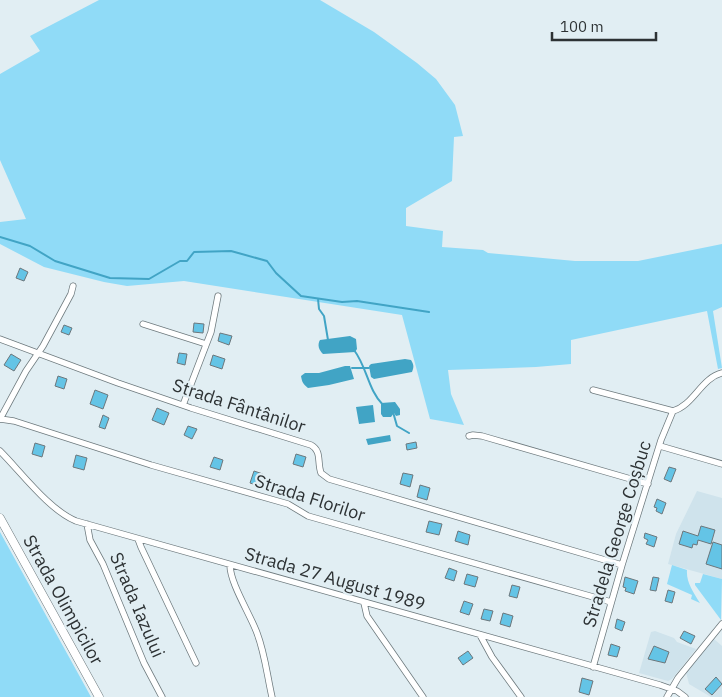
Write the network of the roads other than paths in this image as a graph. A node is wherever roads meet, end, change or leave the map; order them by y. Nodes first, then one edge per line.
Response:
1 (73, 286) dead end
2 (218, 296) dead end
3 (143, 324) dead end
4 (0, 339) edge
5 (206, 344) junction
6 (38, 354) junction
7 (722, 373) edge
8 (593, 390) dead end
9 (183, 405) junction
10 (673, 412) junction
11 (0, 419) edge
12 (469, 436) dead end
13 (660, 446) junction
14 (0, 451) edge
15 (722, 464) edge
16 (648, 484) junction
17 (0, 518) edge
18 (87, 524) junction
19 (138, 539) junction
20 (230, 564) junction
21 (622, 564) junction
22 (611, 602) junction
23 (364, 603) junction
24 (722, 624) edge
25 (480, 635) junction
26 (196, 663) dead end
27 (593, 667) junction
28 (671, 689) junction
29 (99, 697) edge
30 (162, 697) edge
31 (272, 697) edge
32 (423, 697) edge
33 (521, 697) edge
34 (667, 697) edge
35 (685, 697) edge

1 - 6 street
2 - 5 street
3 - 5 street
4 - 6 street, Strada Fântânilor
5 - 9 street
6 - 9 street, Strada Fântânilor
6 - 11 street
7 - 10 street
8 - 10 street
9 - 21 street, Strada Fântânilor
10 - 13 street, Stradela George Coșbuc
11 - 22 street, Strada Florilor
12 - 16 street
13 - 15 street
13 - 16 street, Stradela George Coșbuc
14 - 18 street, Strada 27 August 1989
16 - 21 street, Stradela George Coșbuc
17 - 29 main road, Strada Olimpicilor
18 - 19 street, Strada 27 August 1989
18 - 30 street, Strada Iazului
19 - 20 street, Strada 27 August 1989
19 - 26 street
20 - 23 street, Strada 27 August 1989
20 - 31 street
21 - 22 street, Stradela George Coșbuc
22 - 27 street, Stradela George Coșbuc
23 - 25 street, Strada 27 August 1989
23 - 32 street
24 - 28 street
25 - 27 street, Strada 27 August 1989
25 - 33 street
27 - 28 street, Strada 27 August 1989
28 - 34 street
28 - 35 street, Strada 27 August 1989

